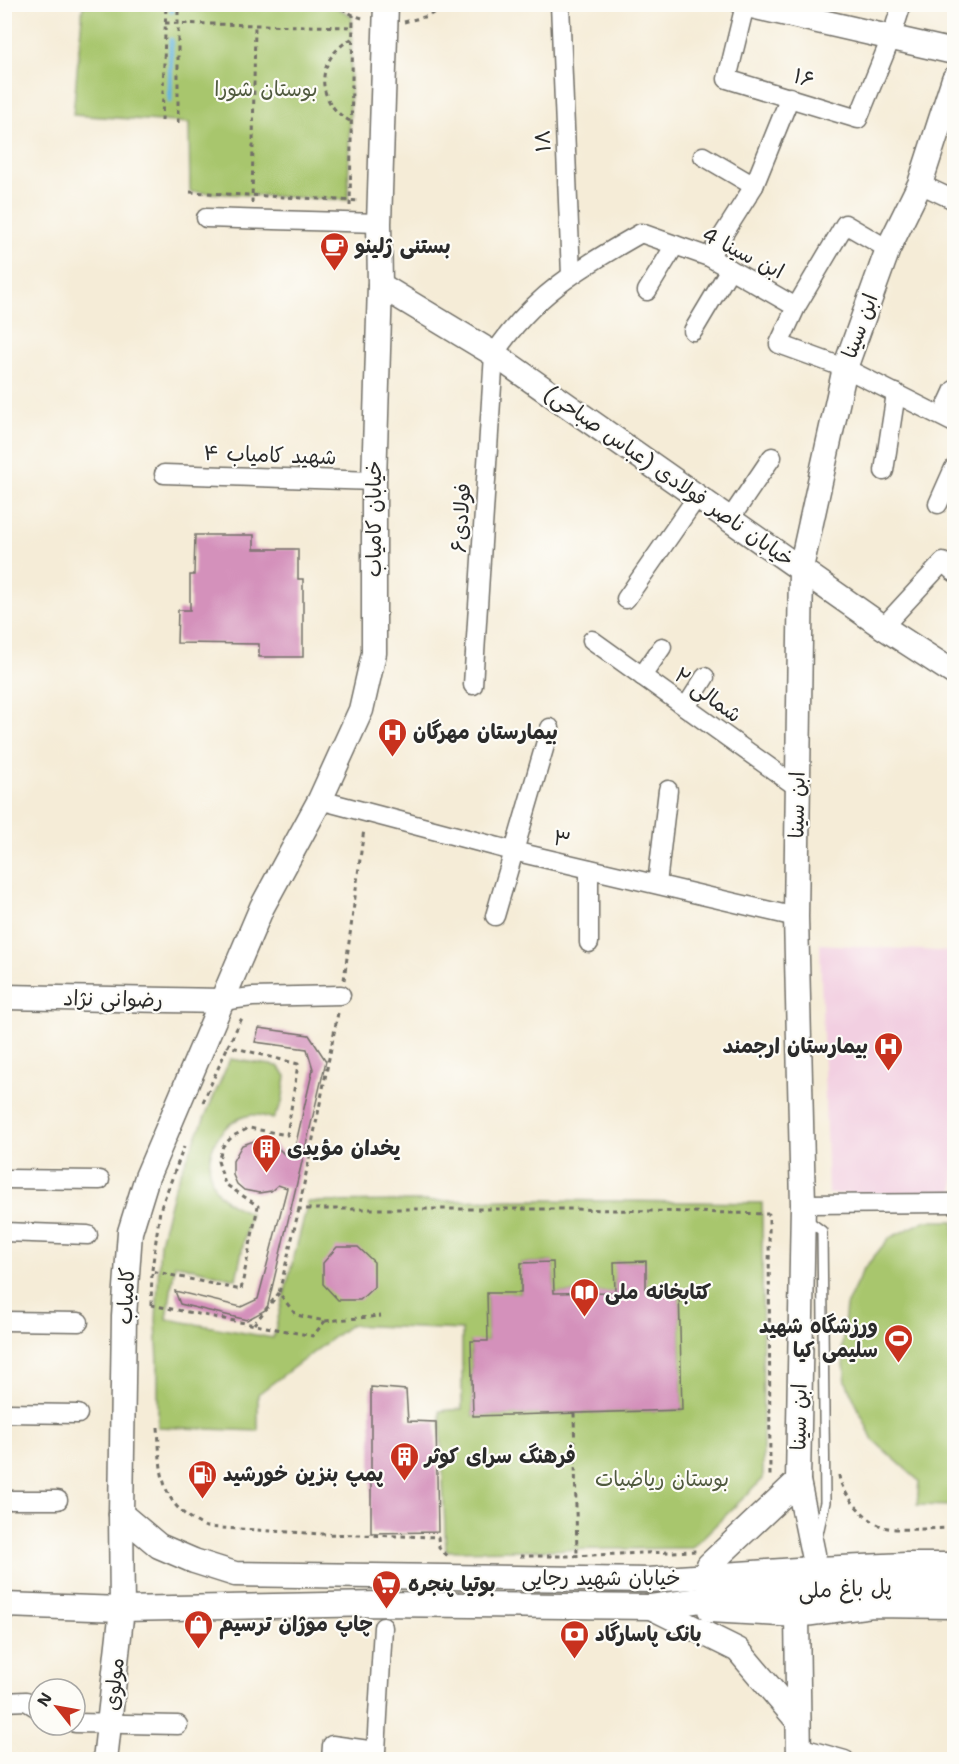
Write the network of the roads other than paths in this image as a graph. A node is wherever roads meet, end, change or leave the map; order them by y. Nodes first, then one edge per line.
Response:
1 (386, 4) edge
2 (560, 4) edge
3 (902, 4) edge
4 (744, 5) edge
5 (802, 11) edge
6 (891, 38) junction
7 (954, 52) edge
8 (954, 79) edge
9 (790, 97) junction
10 (703, 156) dead end
11 (920, 184) junction
12 (754, 186) junction
13 (954, 200) edge
14 (379, 212) junction
15 (206, 218) dead end
16 (675, 245) junction
17 (888, 249) junction
18 (710, 257) junction
19 (730, 269) junction
20 (571, 275) junction
21 (380, 285) junction
22 (647, 291) dead end
23 (796, 307) junction
24 (693, 331) dead end
25 (494, 354) junction
26 (845, 368) junction
27 (954, 390) edge
28 (896, 393) junction
29 (948, 420) edge
30 (772, 458) dead end
31 (954, 468) edge
32 (884, 471) dead end
33 (164, 474) dead end
34 (374, 481) junction
35 (697, 497) junction
36 (938, 504) dead end
37 (730, 519) junction
38 (801, 568) junction
39 (954, 572) edge
40 (626, 599) dead end
41 (883, 627) junction
42 (592, 640) dead end
43 (662, 646) dead end
44 (954, 673) edge
45 (642, 676) junction
46 (705, 677) dead end
47 (473, 686) dead end
48 (686, 707) junction
49 (550, 728) dead end
50 (797, 787) junction
51 (668, 790) dead end
52 (320, 800) junction
53 (513, 851) junction
54 (589, 869) junction
55 (657, 884) junction
56 (495, 916) dead end
57 (796, 917) junction
58 (589, 944) dead end
59 (342, 995) road end
60 (4, 997) edge
61 (222, 1001) junction
62 (4, 1179) edge
63 (100, 1180) dead end
64 (954, 1203) edge
65 (802, 1210) junction
66 (4, 1232) edge
67 (88, 1235) dead end
68 (4, 1321) edge
69 (79, 1322) dead end
70 (4, 1413) edge
71 (78, 1414) dead end
72 (798, 1481) junction
73 (4, 1500) edge
74 (58, 1500) dead end
75 (120, 1514) junction
76 (954, 1553) edge
77 (813, 1554) junction
78 (703, 1558) junction
79 (954, 1565) edge
80 (633, 1581) junction
81 (736, 1586) junction
82 (954, 1587) edge
83 (4, 1605) edge
84 (954, 1606) edge
85 (651, 1607) junction
86 (122, 1609) junction
87 (797, 1615) junction
88 (382, 1627) dead end
89 (4, 1702) edge
90 (27, 1702) edge
91 (798, 1721) junction
92 (87, 1723) edge
93 (111, 1724) junction
94 (178, 1725) dead end
95 (332, 1752) edge
96 (799, 1753) edge
97 (105, 1760) edge
98 (845, 1760) edge

1 - 14 main road, خیابان کامیاب
2 - 20 street, ۱۸
3 - 6 street
4 - 5 main road
4 - 9 street, ۱۶
5 - 6 main road
6 - 7 main road
6 - 9 street, ۱۶
8 - 11 main road, ابن سینا
9 - 12 street
10 - 12 street
11 - 13 street
11 - 17 main road, ابن سینا
12 - 18 street
14 - 15 street
14 - 21 main road, خیابان کامیاب
16 - 18 street, ابن سینا 4
16 - 20 street, ابن سینا 4
16 - 22 street
17 - 23 street
17 - 26 main road, ابن سینا
18 - 19 street, ابن سینا 4
19 - 23 street, ابن سینا 4
19 - 24 street
20 - 25 street
21 - 25 main road, خیابان ناصر فولادی (عباس صباحی)
21 - 34 main road, خیابان کامیاب
23 - 26 street, ابن سینا 4
25 - 35 main road, خیابان ناصر فولادی (عباس صباحی)
25 - 47 street, فولادی۶
26 - 28 street
26 - 38 main road, ابن سینا
27 - 29 street
28 - 29 street
28 - 32 street
30 - 37 street
31 - 36 street
33 - 34 street, شهید کامیاب ۴
34 - 52 main road, خیابان کامیاب
35 - 37 main road, خیابان ناصر فولادی (عباس صباحی)
35 - 40 street
37 - 38 main road, خیابان ناصر فولادی (عباس صباحی)
38 - 41 main road, خیابان ناصر فولادی (عباس صباحی)
38 - 50 main road, ابن سینا
39 - 41 street
41 - 44 main road, خیابان ناصر فولادی (عباس صباحی)
42 - 45 street, ۲ شمالی
43 - 45 street
45 - 48 street, ۲ شمالی
46 - 48 street
48 - 50 street, ۲ شمالی
49 - 53 street
50 - 57 main road, ابن سینا
51 - 55 street
52 - 53 street, ۳
52 - 61 main road, خیابان کامیاب
53 - 54 street, ۳
53 - 56 street
54 - 55 street, ۳
54 - 58 street
55 - 57 street, ۳
57 - 65 main road, ابن سینا
59 - 61 street
60 - 61 main road, رضوانی نژاد
61 - 75 main road, کامیاب
62 - 63 street
64 - 65 street
65 - 72 main road, ابن سینا
65 - 77 lane
66 - 67 street
68 - 69 street
70 - 71 street
72 - 77 main road, ابن سینا
72 - 78 main road
73 - 74 street
75 - 80 main road, خیابان شهید رجایی
75 - 86 main road, کامیاب
76 - 77 main road
77 - 78 main road
78 - 80 main road
79 - 81 main road, پل باغ ملی
80 - 81 main road, خیابان شهید رجایی
81 - 82 main road, پل باغ ملی
81 - 85 main road, خیابان شهید رجایی
83 - 86 main road, خیابان شهید رجایی
84 - 87 main road
85 - 86 main road, خیابان شهید رجایی
85 - 87 main road
85 - 91 main road
86 - 93 main road, مولوی
87 - 91 main road
88 - 95 street
89 - 90 street
91 - 96 main road
92 - 93 street
93 - 94 street
93 - 97 main road, مولوی
96 - 98 street

